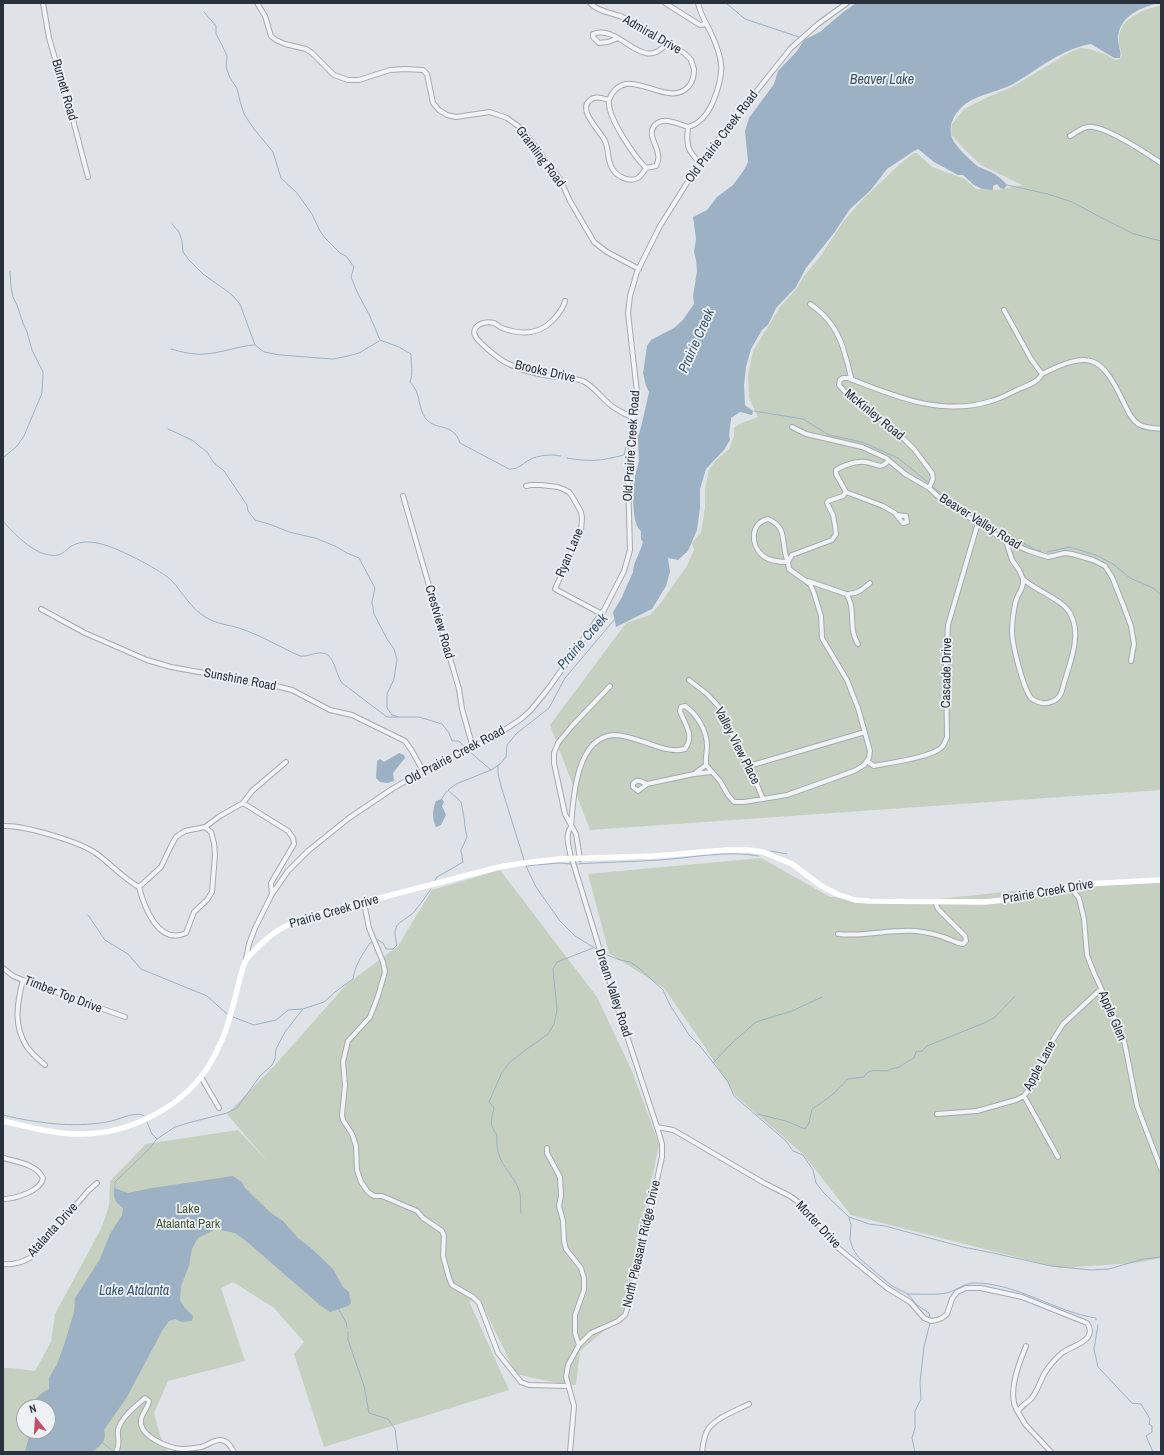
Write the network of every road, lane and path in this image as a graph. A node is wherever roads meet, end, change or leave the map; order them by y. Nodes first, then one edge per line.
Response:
1 (43, 3) edge
2 (258, 3) edge
3 (590, 3) edge
4 (665, 3) edge
5 (698, 3) edge
6 (847, 3) edge
7 (706, 24) junction
8 (618, 38) junction
9 (667, 42) junction
10 (609, 100) junction
11 (688, 127) junction
12 (1070, 136) dead end
13 (700, 163) junction
14 (1161, 163) edge
15 (646, 168) junction
16 (88, 177) dead end
17 (638, 269) junction
18 (565, 301) dead end
19 (810, 304) dead end
20 (1004, 310) dead end
21 (1042, 374) junction
22 (852, 380) junction
23 (634, 418) junction
24 (792, 426) dead end
25 (1161, 429) edge
26 (889, 460) junction
27 (526, 486) dead end
28 (929, 488) junction
29 (846, 492) junction
30 (403, 496) dead end
31 (897, 516) dead end
32 (978, 523) junction
33 (1006, 541) junction
34 (788, 562) junction
35 (1023, 579) junction
36 (806, 581) junction
37 (870, 582) dead end
38 (846, 594) junction
39 (41, 609) dead end
40 (602, 614) junction
41 (858, 644) dead end
42 (1131, 661) dead end
43 (690, 680) dead end
44 (610, 686) dead end
45 (865, 732) junction
46 (473, 748) junction
47 (867, 761) junction
48 (286, 762) dead end
49 (706, 765) junction
50 (749, 766) junction
51 (423, 771) junction
52 (711, 772) junction
53 (694, 774) junction
54 (647, 784) dead end
55 (763, 799) junction
56 (243, 804) junction
57 (3, 826) edge
58 (206, 827) junction
59 (571, 827) junction
60 (572, 859) junction
61 (580, 859) junction
62 (1161, 880) edge
63 (139, 887) junction
64 (1073, 887) junction
65 (272, 894) junction
66 (935, 902) junction
67 (364, 903) junction
68 (838, 934) dead end
69 (245, 962) junction
70 (3, 968) edge
71 (23, 980) junction
72 (1101, 989) junction
73 (125, 1017) dead end
74 (45, 1065) dead end
75 (200, 1077) junction
76 (1024, 1096) junction
77 (219, 1108) dead end
78 (937, 1114) dead end
79 (3, 1121) edge
80 (657, 1127) junction
81 (547, 1148) dead end
82 (1058, 1157) dead end
83 (3, 1158) edge
84 (1161, 1169) edge
85 (97, 1183) dead end
86 (3, 1199) edge
87 (3, 1264) edge
88 (579, 1345) junction
89 (1026, 1346) dead end
90 (568, 1386) junction
91 (749, 1404) dead end
92 (1018, 1412) junction
93 (116, 1452) edge
94 (234, 1452) edge
95 (570, 1452) edge
96 (702, 1452) edge
97 (1051, 1452) edge

1 - 16 street, Burnett Road
2 - 17 street, Gramling Road
3 - 9 street, Admiral Drive
4 - 7 street
5 - 7 street
6 - 13 street, Old Prairie Creek Road
7 - 11 street
8 - 8 street
8 - 9 street
9 - 10 street, Admiral Drive
10 - 15 street
10 - 15 street
11 - 13 street
11 - 15 street
12 - 14 street
13 - 17 street, Old Prairie Creek Road
17 - 23 street, Old Prairie Creek Road
18 - 23 street, Brooks Drive
19 - 22 street
20 - 21 street
21 - 22 street
21 - 25 street
22 - 28 street, McKinley Road
23 - 40 street, Old Prairie Creek Road
24 - 26 street, Beaver Valley Road
26 - 28 street, Beaver Valley Road
26 - 29 street
27 - 40 street, Ryan Lane
28 - 32 street, Beaver Valley Road
29 - 31 street
29 - 34 street
30 - 46 street, Crestview Road
32 - 33 street, Beaver Valley Road
32 - 47 street, Cascade Drive
33 - 35 street
33 - 42 street, Beaver Valley Road
34 - 34 street
34 - 36 street
35 - 35 street
36 - 38 street
36 - 45 street
37 - 38 street
38 - 41 street
39 - 51 street, Sunshine Road
40 - 46 street, Old Prairie Creek Road
43 - 50 street, Valley View Place
44 - 59 street
45 - 47 street
45 - 50 street
46 - 51 street, Old Prairie Creek Road
47 - 55 street
48 - 56 street
49 - 52 street
49 - 53 street
49 - 59 street, Dream Valley Road
50 - 55 street, Valley View Place
51 - 65 street, Old Prairie Creek Road
52 - 53 street
52 - 55 street
53 - 54 street
56 - 58 street
56 - 65 street
57 - 63 street
58 - 63 street
58 - 63 street
59 - 60 street, Dream Valley Road
59 - 61 street
60 - 61 main road, Prairie Creek Drive
60 - 67 main road, Prairie Creek Drive
60 - 80 street, Dream Valley Road
61 - 66 main road, Prairie Creek Drive
62 - 64 main road, Prairie Creek Drive
64 - 66 main road, Prairie Creek Drive
64 - 72 street, Apple Glen
65 - 69 street, Old Prairie Creek Road
66 - 68 street
67 - 69 main road, Prairie Creek Drive
67 - 90 street
69 - 75 main road, Prairie Creek Drive
70 - 71 street, Timber Top Drive
71 - 73 street, Timber Top Drive
71 - 74 street
72 - 76 street, Apple Lane
72 - 84 street, Apple Glen
75 - 77 street
75 - 79 main road, Prairie Creek Drive
76 - 78 street, Apple Lane
76 - 82 street
80 - 88 street, North Pleasant Ridge Drive
80 - 92 street, Morter Drive
81 - 88 street
83 - 86 street
85 - 87 street, Atalanta Drive
88 - 90 street, North Pleasant Ridge Drive
89 - 92 street
90 - 95 street, North Pleasant Ridge Drive
91 - 96 street
92 - 97 street
93 - 94 street

